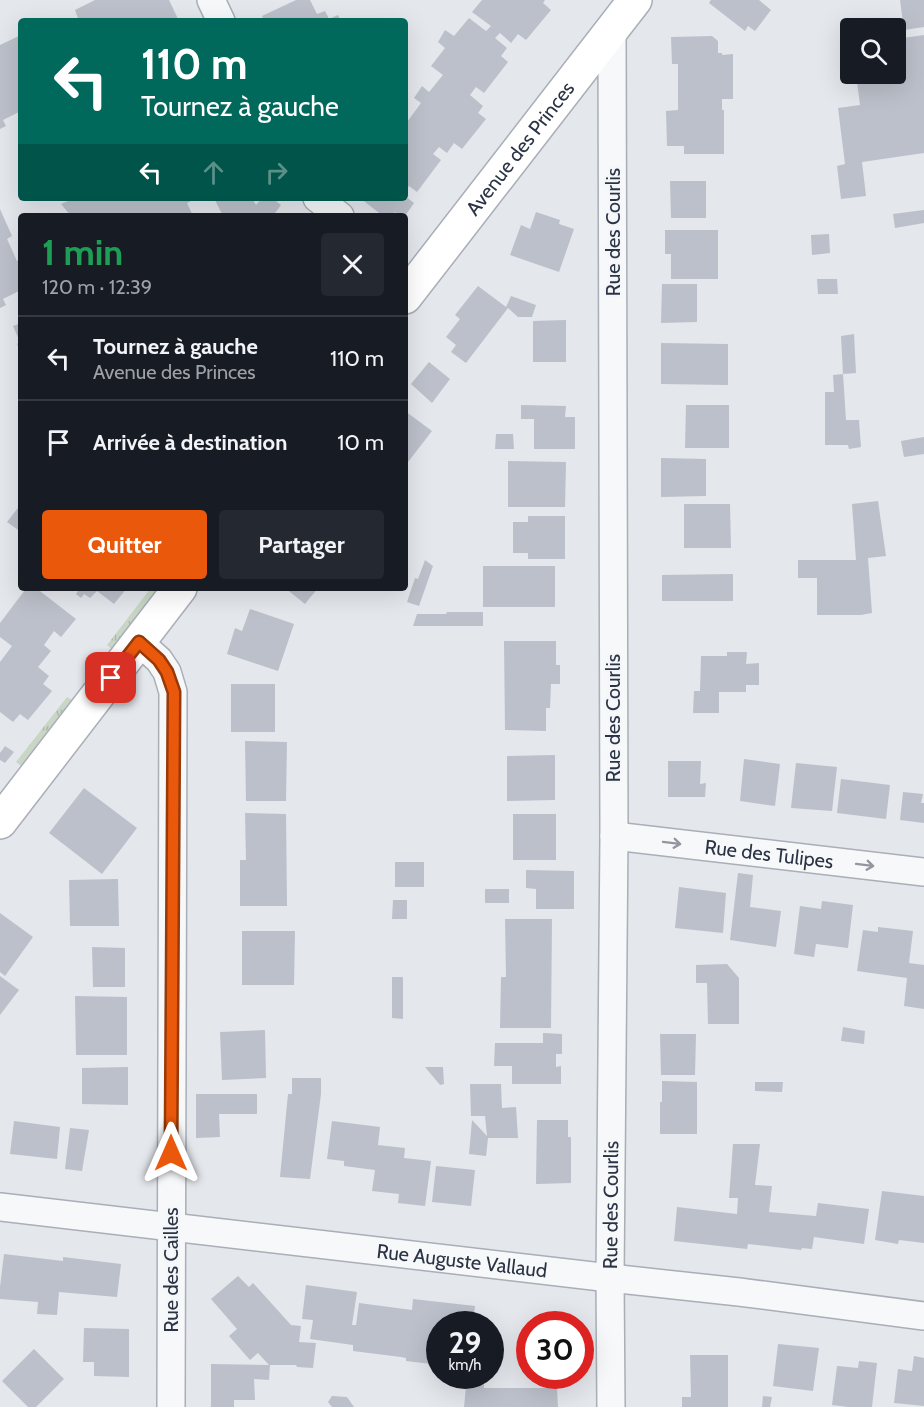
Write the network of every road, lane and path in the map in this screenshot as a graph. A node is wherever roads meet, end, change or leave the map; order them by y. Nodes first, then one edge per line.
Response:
1 (211, 0) edge
2 (635, 0) edge
3 (220, 18) edge
4 (612, 29) junction
5 (321, 201) edge
6 (336, 213) edge
7 (410, 280) edge
8 (178, 591) edge
9 (139, 642) junction
10 (0, 822) edge
11 (614, 836) junction
12 (924, 872) edge
13 (0, 1207) edge
14 (172, 1227) junction
15 (610, 1278) junction
16 (924, 1316) edge
17 (171, 1407) edge
18 (611, 1407) edge

1 - 3 street
2 - 4 main road, Avenue des Princes
4 - 7 main road, Avenue des Princes
4 - 11 street, Rue des Courlis
5 - 6 street
8 - 9 main road
9 - 10 main road
9 - 14 street, Rue des Cailles
11 -> 12 street, Rue des Tulipes
11 - 15 street, Rue des Courlis
13 - 14 street, Rue Auguste Vallaud
14 - 15 street, Rue Auguste Vallaud
14 - 17 street, Rue des Cailles
15 - 16 street, Rue Auguste Vallaud
15 - 18 street, Rue des Courlis

